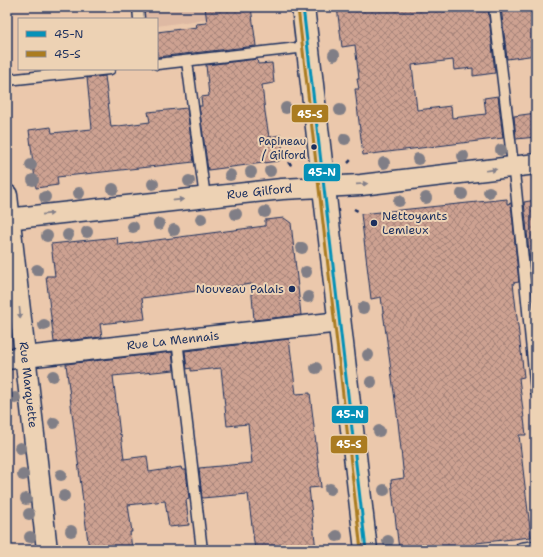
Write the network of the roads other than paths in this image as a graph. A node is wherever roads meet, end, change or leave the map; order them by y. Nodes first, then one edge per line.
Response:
1 (138, 7) edge
2 (303, 7) edge
3 (494, 7) edge
4 (139, 18) edge
5 (307, 47) junction
6 (187, 61) junction
7 (158, 64) edge
8 (101, 70) edge
9 (7, 80) edge
10 (536, 164) edge
11 (514, 167) junction
12 (323, 187) junction
13 (7, 195) edge
14 (205, 198) junction
15 (8, 219) edge
16 (340, 322) junction
17 (177, 340) junction
18 (16, 358) edge
19 (536, 391) edge
20 (536, 546) edge
21 (47, 550) edge
22 (202, 550) edge
23 (366, 550) edge
24 (521, 550) edge

1 - 4 lane
2 - 5 main road
3 - 11 lane
5 - 6 lane
5 - 12 main road
6 - 7 lane
6 - 14 lane
8 - 9 lane
10 - 11 street, Rue Gilford
12 -> 11 street, Rue Gilford
11 - 19 lane
12 - 14 street, Rue Gilford
12 - 16 main road
13 - 15 street, Rue Marquette
15 -> 14 street, Rue Gilford
15 -> 18 street, Rue Marquette
16 - 17 street, Rue La Mennais
16 - 23 main road
17 - 18 street, Rue La Mennais
17 - 22 lane
18 - 21 street, Rue Marquette
20 - 24 lane

